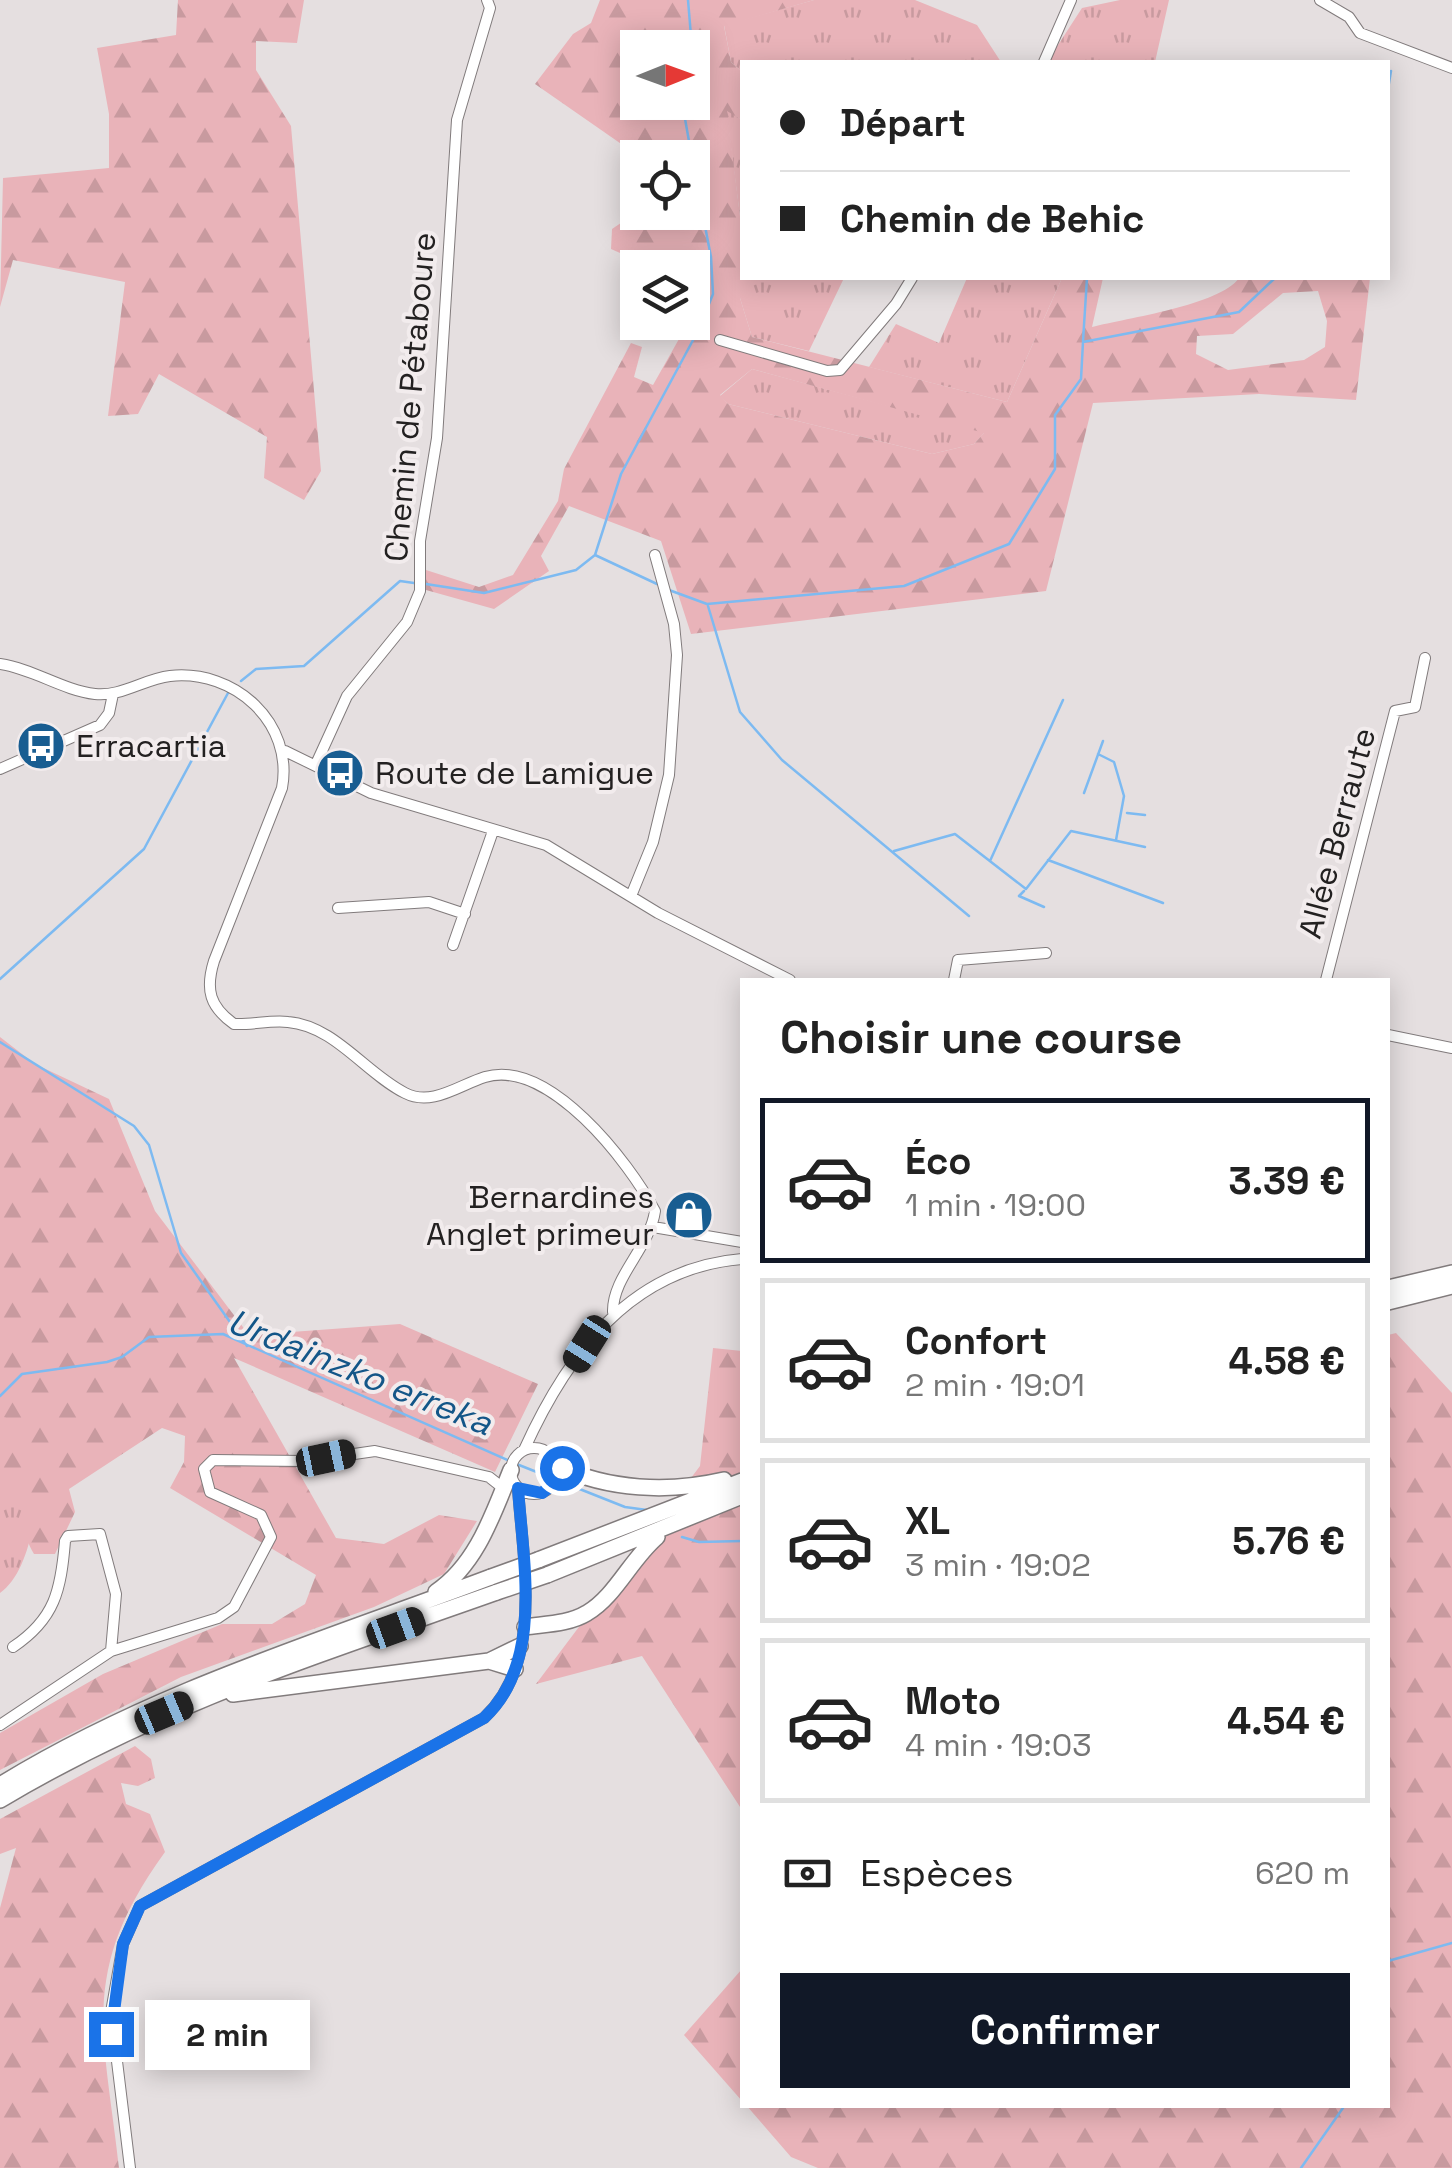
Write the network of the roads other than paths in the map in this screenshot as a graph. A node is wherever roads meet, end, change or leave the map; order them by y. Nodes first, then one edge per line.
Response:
1 (1071, 0) edge
2 (1320, 0) edge
3 (489, 4) edge
4 (1045, 60) edge
5 (1452, 68) edge
6 (911, 280) edge
7 (720, 340) dead end
8 (655, 555) dead end
9 (1425, 658) dead end
10 (0, 664) edge
11 (113, 694) junction
12 (285, 751) junction
13 (316, 764) junction
14 (0, 768) edge
15 (492, 831) junction
16 (631, 896) junction
17 (338, 908) dead end
18 (465, 914) junction
19 (453, 945) dead end
20 (1046, 953) dead end
21 (786, 978) edge
22 (954, 978) edge
23 (1327, 978) edge
24 (1390, 1034) edge
25 (1452, 1048) edge
26 (653, 1227) junction
27 (740, 1242) edge
28 (740, 1259) edge
29 (1452, 1273) edge
30 (1452, 1286) edge
31 (1390, 1288) edge
32 (1390, 1302) edge
33 (613, 1312) junction
34 (538, 1420) junction
35 (541, 1449) junction
36 (515, 1461) junction
37 (556, 1475) junction
38 (740, 1478) edge
39 (740, 1479) edge
40 (511, 1488) junction
41 (532, 1494) junction
42 (740, 1497) edge
43 (520, 1515) junction
44 (665, 1520) junction
45 (494, 1585) junction
46 (415, 1606) junction
47 (524, 1627) junction
48 (520, 1646) junction
49 (13, 1647) dead end
50 (111, 1651) junction
51 (488, 1660) junction
52 (515, 1669) junction
53 (194, 1700) junction
54 (0, 1726) edge
55 (0, 1785) edge
56 (0, 1800) edge
57 (130, 2168) edge

1 - 4 street
2 - 5 street
3 - 13 street, Chemin de Pétaboure
6 - 7 street
8 - 16 street
9 - 23 street, Allée Berraute
10 - 11 street
11 - 12 street
11 - 14 street
12 - 13 street
12 - 26 street
13 - 15 street
15 - 16 street
15 - 18 street
16 - 21 street
17 - 18 street
18 - 19 street
20 - 22 street
24 - 25 street
26 - 27 street
26 - 33 street
28 - 33 street
29 - 31 highway
30 - 32 highway
33 - 34 street
34 - 35 street
34 - 36 street
35 - 36 street
35 - 37 street
36 - 40 highway
37 - 38 highway
37 - 41 street
39 - 44 highway
40 - 41 street
40 - 43 street
40 - 46 highway
40 - 50 street
41 - 43 street
42 - 44 highway
43 - 47 street
44 - 45 highway, bridge
44 - 47 highway
45 - 46 highway
45 - 53 highway
46 - 55 highway
47 - 48 street
48 - 51 highway
48 - 52 street
49 - 50 street
50 - 54 street
51 - 52 highway
51 - 53 highway
52 - 57 street
53 - 56 highway

